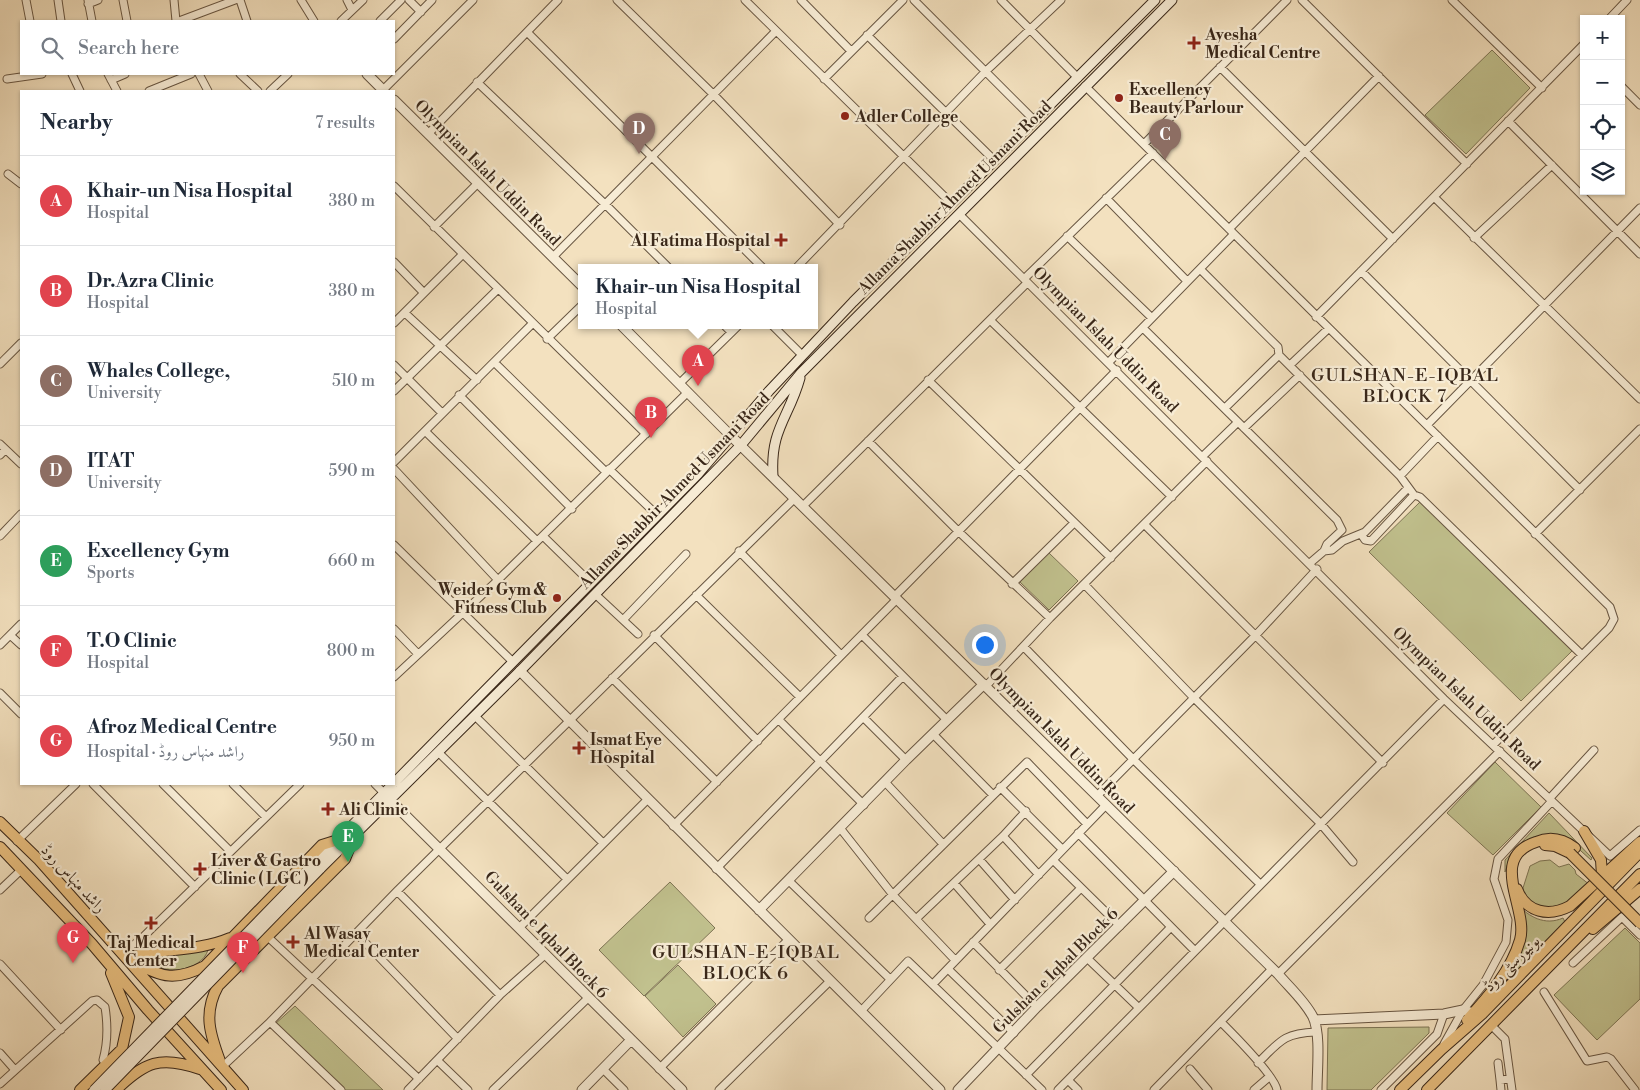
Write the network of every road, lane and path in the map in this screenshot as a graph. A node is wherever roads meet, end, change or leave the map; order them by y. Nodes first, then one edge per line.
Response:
1 (26, 0) edge
2 (58, 0) edge
3 (98, 0) edge
4 (123, 0) edge
5 (174, 0) edge
6 (235, 0) edge
7 (240, 0) edge
8 (301, 0) edge
9 (347, 0) edge
10 (363, 0) edge
11 (400, 0) edge
12 (409, 0) edge
13 (432, 0) edge
14 (473, 0) edge
15 (558, 0) edge
16 (617, 0) edge
17 (801, 0) edge
18 (903, 0) edge
19 (914, 0) edge
20 (1000, 0) edge
21 (1061, 0) edge
22 (1155, 0) edge
23 (1172, 0) edge
24 (1286, 0) edge
25 (1302, 0) edge
26 (1452, 0) edge
27 (1627, 0) edge
28 (749, 1) edge
29 (88, 2) edge
30 (352, 10) junction
31 (421, 12) junction
32 (1612, 15) edge
33 (30, 20) edge
34 (61, 20) edge
35 (92, 20) edge
36 (126, 20) edge
37 (178, 20) edge
38 (181, 20) edge
39 (247, 20) edge
40 (313, 20) edge
41 (342, 20) edge
42 (381, 20) edge
43 (1030, 30) junction
44 (776, 31) junction
45 (527, 32) junction
46 (867, 35) junction
47 (395, 38) edge
48 (1580, 50) edge
49 (851, 51) junction
50 (1220, 67) junction
51 (985, 72) junction
52 (36, 75) edge
53 (72, 75) edge
54 (189, 75) edge
55 (199, 75) edge
56 (241, 75) edge
57 (287, 75) edge
58 (368, 75) edge
59 (1379, 76) junction
60 (110, 77) edge
61 (1078, 78) junction
62 (7, 79) dead end
63 (824, 79) junction
64 (477, 82) junction
65 (1085, 86) junction
66 (1542, 88) junction
67 (80, 90) edge
68 (116, 90) edge
69 (151, 90) edge
70 (207, 90) edge
71 (257, 90) edge
72 (271, 90) edge
73 (382, 90) edge
74 (384, 90) edge
75 (1625, 90) edge
76 (714, 95) junction
77 (395, 101) edge
78 (1640, 105) edge
79 (947, 112) junction
80 (1035, 121) junction
81 (1508, 121) junction
82 (428, 134) junction
83 (1144, 144) junction
84 (1306, 150) junction
85 (1153, 153) junction
86 (652, 158) junction
87 (905, 158) junction
88 (995, 161) junction
89 (1467, 164) junction
90 (1552, 165) junction
91 (8, 174) dead end
92 (20, 183) edge
93 (478, 183) junction
94 (395, 187) edge
95 (1434, 196) junction
96 (1106, 198) junction
97 (952, 204) junction
98 (606, 205) junction
99 (1640, 208) edge
100 (959, 214) junction
101 (840, 225) junction
102 (434, 227) junction
103 (1617, 231) junction
104 (1231, 232) junction
105 (1067, 236) junction
106 (1474, 238) junction
107 (1393, 239) junction
108 (1640, 254) edge
109 (462, 255) junction
110 (553, 258) junction
111 (395, 263) edge
112 (665, 264) edge
113 (759, 264) edge
114 (800, 264) edge
115 (1200, 269) junction
116 (1361, 271) junction
117 (1187, 280) junction
118 (1026, 281) junction
119 (578, 282) edge
120 (498, 289) junction
121 (424, 293) junction
122 (1545, 307) junction
123 (578, 309) edge
124 (405, 313) junction
125 (1316, 317) junction
126 (1152, 318) junction
127 (990, 320) junction
128 (395, 322) edge
129 (532, 324) junction
130 (1143, 328) junction
131 (625, 329) edge
132 (728, 329) edge
133 (734, 329) edge
134 (776, 329) edge
135 (1328, 329) junction
136 (731, 332) junction
137 (548, 339) junction
138 (20, 344) edge
139 (440, 346) junction
140 (802, 355) junction
141 (1279, 355) junction
142 (1109, 362) junction
143 (495, 363) junction
144 (0, 364) edge
145 (1290, 365) junction
146 (395, 366) edge
147 (1117, 370) junction
148 (801, 373) junction
149 (1300, 375) junction
150 (406, 378) junction
151 (477, 380) junction
152 (928, 380) junction
153 (1472, 380) junction
154 (680, 383) junction
155 (395, 390) edge
156 (688, 392) junction
157 (460, 395) junction
158 (1640, 399) edge
159 (1079, 408) junction
160 (1226, 408) junction
161 (442, 413) junction
162 (1238, 422) junction
163 (1427, 426) junction
164 (1244, 428) junction
165 (1640, 429) edge
166 (425, 431) junction
167 (646, 434) junction
168 (731, 436) junction
169 (1438, 436) junction
170 (868, 441) junction
171 (741, 445) junction
172 (2, 450) edge
173 (1205, 458) junction
174 (395, 461) edge
175 (20, 463) edge
176 (1019, 469) junction
177 (395, 470) edge
178 (608, 470) junction
179 (773, 476) junction
180 (1400, 476) junction
181 (1408, 488) junction
182 (1580, 490) junction
183 (1414, 495) junction
184 (1172, 497) junction
185 (795, 498) junction
186 (803, 506) junction
187 (572, 508) junction
188 (20, 515) edge
189 (657, 515) junction
190 (1074, 524) junction
191 (1144, 525) junction
192 (958, 531) junction
193 (1361, 534) junction
194 (1535, 534) junction
195 (0, 536) edge
196 (540, 539) junction
197 (395, 546) edge
198 (739, 551) junction
199 (1324, 551) junction
200 (686, 554) dead end
201 (1111, 558) junction
202 (1310, 563) junction
203 (1317, 569) junction
204 (498, 580) junction
205 (590, 582) junction
206 (1012, 584) junction
207 (1084, 584) junction
208 (595, 594) junction
209 (696, 595) junction
210 (896, 597) junction
211 (463, 612) junction
212 (1050, 618) junction
213 (623, 620) junction
214 (20, 625) edge
215 (395, 630) edge
216 (638, 634) dead end
217 (10, 635) junction
218 (654, 635) junction
219 (862, 635) junction
220 (1255, 636) junction
221 (20, 644) edge
222 (0, 645) edge
223 (1024, 647) junction
224 (418, 654) junction
225 (842, 655) junction
226 (1582, 655) junction
227 (513, 662) junction
228 (520, 671) junction
229 (395, 676) edge
230 (902, 677) junction
231 (612, 678) junction
232 (985, 685) junction
233 (0, 693) edge
234 (800, 697) junction
235 (1193, 697) junction
236 (1444, 699) junction
237 (20, 713) edge
238 (475, 716) junction
239 (864, 718) junction
240 (779, 720) junction
241 (947, 720) junction
242 (569, 721) junction
243 (933, 734) junction
244 (758, 741) junction
245 (1493, 745) junction
246 (1594, 750) dead end
247 (1500, 751) junction
248 (439, 753) junction
249 (1133, 759) junction
250 (906, 760) junction
251 (821, 761) junction
252 (1383, 762) junction
253 (524, 765) junction
254 (395, 781) edge
255 (717, 782) junction
256 (885, 782) junction
257 (75, 785) edge
258 (93, 785) edge
259 (163, 785) edge
260 (234, 785) edge
261 (299, 785) edge
262 (376, 785) edge
263 (392, 785) edge
264 (1000, 787) junction
265 (993, 795) junction
266 (387, 796) junction
267 (1097, 796) junction
268 (647, 800) junction
269 (1551, 800) junction
270 (489, 802) junction
271 (864, 805) junction
272 (1106, 805) junction
273 (1026, 811) junction
274 (266, 817) junction
275 (1, 823) edge
276 (1320, 823) junction
277 (1087, 824) junction
278 (673, 826) junction
279 (840, 828) junction
280 (1640, 830) edge
281 (1584, 831) junction
282 (1078, 833) junction
283 (355, 834) junction
284 (1003, 836) junction
285 (0, 837) edge
286 (17, 840) junction
287 (338, 840) junction
288 (1640, 842) edge
289 (603, 843) junction
290 (943, 844) junction
291 (0, 847) edge
292 (441, 848) junction
293 (1062, 849) junction
294 (1572, 850) junction
295 (230, 851) junction
296 (1640, 852) edge
297 (979, 859) junction
298 (39, 860) junction
299 (1053, 860) junction
300 (1353, 862) dead end
301 (317, 866) junction
302 (716, 869) junction
303 (22, 870) junction
304 (1174, 871) junction
305 (1640, 874) edge
306 (1039, 875) junction
307 (1602, 876) junction
308 (567, 879) junction
309 (788, 880) junction
310 (954, 883) junction
311 (1260, 884) junction
312 (195, 887) junction
313 (1081, 888) junction
314 (1640, 889) edge
315 (0, 890) edge
316 (397, 891) junction
317 (893, 895) junction
318 (1015, 900) junction
319 (1144, 901) junction
320 (759, 910) junction
321 (1640, 914) edge
322 (869, 918) dead end
323 (916, 919) junction
324 (1224, 922) junction
325 (1640, 923) edge
326 (990, 924) junction
327 (1120, 926) junction
328 (520, 927) junction
329 (1171, 927) junction
330 (357, 934) junction
331 (1640, 935) edge
332 (234, 936) junction
333 (268, 936) junction
334 (788, 940) junction
335 (973, 942) junction
336 (1195, 951) junction
337 (1562, 951) junction
338 (546, 954) junction
339 (124, 956) junction
340 (1087, 958) junction
341 (105, 960) junction
342 (955, 960) junction
343 (1573, 963) dead end
344 (0, 964) edge
345 (948, 968) junction
346 (999, 970) junction
347 (1275, 972) junction
348 (312, 977) junction
349 (890, 979) junction
350 (830, 981) junction
351 (932, 984) junction
352 (1115, 984) junction
353 (1544, 992) dead end
354 (500, 995) junction
355 (588, 998) junction
356 (1037, 1008) junction
357 (1139, 1008) junction
358 (862, 1010) junction
359 (1473, 1012) junction
360 (1444, 1014) junction
361 (1314, 1020) junction
362 (270, 1022) junction
363 (1221, 1022) junction
364 (1491, 1025) junction
365 (61, 1030) junction
366 (1316, 1032) junction
367 (1014, 1033) junction
368 (458, 1039) junction
369 (631, 1040) junction
370 (999, 1048) junction
371 (0, 1053) edge
372 (438, 1061) junction
373 (1258, 1063) junction
374 (1498, 1063) dead end
375 (106, 1065) junction
376 (222, 1066) junction
377 (200, 1069) junction
378 (603, 1069) junction
379 (659, 1069) junction
380 (1190, 1069) dead end
381 (15, 1070) junction
382 (1026, 1075) junction
383 (1269, 1077) junction
384 (419, 1079) junction
385 (1510, 1079) junction
386 (1068, 1080) junction
387 (1500, 1080) junction
388 (0, 1084) edge
389 (124, 1088) edge
390 (80, 1090) edge
391 (94, 1090) edge
392 (105, 1090) edge
393 (221, 1090) edge
394 (243, 1090) edge
395 (341, 1090) edge
396 (408, 1090) edge
397 (468, 1090) edge
398 (493, 1090) edge
399 (582, 1090) edge
400 (624, 1090) edge
401 (682, 1090) edge
402 (719, 1090) edge
403 (940, 1090) edge
404 (958, 1090) edge
405 (1042, 1090) edge
406 (1058, 1090) edge
407 (1078, 1090) edge
408 (1154, 1090) edge
409 (1208, 1090) edge
410 (1254, 1090) edge
411 (1277, 1090) edge
412 (1317, 1090) edge
413 (1381, 1090) edge
414 (1400, 1090) edge
415 (1427, 1090) edge
416 (1501, 1090) edge
417 (1512, 1090) edge
418 (1634, 1090) edge

1 - 33 street
2 - 34 street
3 - 29 street
4 - 36 street
5 - 37 street
6 - 38 street
7 - 39 street
8 - 40 street
9 - 30 street
10 - 30 street
11 - 42 street
12 - 31 street
13 - 31 street
14 - 74 street
15 - 45 street
16 - 76 street
17 - 49 street
18 - 46 street
19 - 51 street
20 - 43 street
21 - 43 street
22 - 61 street, Allama Shabbir Ahmed Usmani Road
23 - 65 street, Allama Shabbir Ahmed Usmani Road
24 - 50 street
25 - 59 street
26 - 66 street
27 - 32 street
28 - 44 street
29 - 35 street
30 - 41 street
31 - 47 street
43 - 51 street
43 - 61 street
44 - 63 street
44 - 76 street
45 - 64 street
45 - 86 street
46 - 49 street
46 - 79 street
48 - 66 street
49 - 63 street
50 - 83 street
50 - 84 street
51 - 79 street
51 - 80 street
52 - 62 street
53 - 67 street
54 - 69 street
55 - 70 street
56 - 71 street
57 - 72 street
58 - 73 street
59 - 84 street
59 - 89 street
60 - 68 street
61 - 80 street, Allama Shabbir Ahmed Usmani Road
63 - 87 street
64 - 82 street
64 - 98 street
65 - 83 street
65 - 100 street, Allama Shabbir Ahmed Usmani Road
66 - 81 street
75 - 78 street
76 - 86 street
76 - 101 street
77 - 82 street, Olympian Islah Uddin Road
79 - 87 street
79 - 88 street
80 - 88 street, Allama Shabbir Ahmed Usmani Road
81 - 89 street
81 - 90 street
82 - 93 street, Olympian Islah Uddin Road
83 - 85 street
84 - 104 street
84 - 107 street
85 - 96 street
85 - 104 street
86 - 98 street
86 - 113 street
87 - 97 street
87 - 101 street
88 - 97 street, Allama Shabbir Ahmed Usmani Road
89 - 95 street
90 - 103 street
90 - 106 street
91 - 92 street
93 - 102 street
93 - 110 street, Olympian Islah Uddin Road
94 - 102 street
95 - 106 street
95 - 107 street
96 - 105 street
96 - 117 street
97 - 140 street, Allama Shabbir Ahmed Usmani Road
98 - 110 street
98 - 112 street
99 - 103 street
100 - 118 street, Olympian Islah Uddin Road
100 - 148 street, Allama Shabbir Ahmed Usmani Road
101 - 114 street
102 - 109 street
103 - 108 street
103 - 122 street
104 - 115 street
104 - 125 street
105 - 118 street
105 - 126 street
106 - 122 street
107 - 116 street
109 - 120 street
109 - 121 street
110 - 119 street, Olympian Islah Uddin Road
111 - 121 street
115 - 117 street
115 - 141 street
116 - 125 street
116 - 153 street
117 - 126 street
118 - 127 street
118 - 142 street, Olympian Islah Uddin Road
120 - 129 street
120 - 139 street
121 - 124 street
122 - 153 street
122 - 158 street
123 - 137 street
124 - 128 street
124 - 139 street
125 - 135 street
126 - 130 street
127 - 152 street
127 - 159 street
129 - 137 street
129 - 143 street
130 - 142 street
130 - 160 street
131 - 154 street, Olympian Islah Uddin Road
132 - 136 street
133 - 136 street
134 - 140 street
135 - 145 street
135 - 163 street
136 - 154 street
137 - 167 street
138 - 144 street
139 - 150 street
139 - 151 street
140 - 168 street, Allama Shabbir Ahmed Usmani Road
141 - 145 street
141 - 160 street
142 - 147 street, Olympian Islah Uddin Road
143 - 151 street
143 - 178 street
145 - 149 street
146 - 150 street
147 - 159 street
147 - 173 street, Olympian Islah Uddin Road
148 - 171 street, Allama Shabbir Ahmed Usmani Road
148 - 179 street
149 - 164 street
149 - 180 street
150 - 155 street
150 - 161 street
151 - 157 street
152 - 170 street
152 - 176 street
153 - 163 street
153 - 182 street
154 - 156 street, Olympian Islah Uddin Road
156 - 167 street
156 - 168 street, Olympian Islah Uddin Road
157 - 161 street
157 - 187 street
159 - 176 street
159 - 184 street
160 - 162 street
161 - 166 street
162 - 164 street
162 - 173 street
163 - 169 street
164 - 199 street
165 - 182 street
166 - 174 street
166 - 196 street
167 - 178 street
168 - 171 street, Olympian Islah Uddin Road
168 - 189 street, Allama Shabbir Ahmed Usmani Road
169 - 180 street
169 - 194 street
170 - 186 street
170 - 192 street
171 - 179 street, Olympian Islah Uddin Road
171 - 208 street, Allama Shabbir Ahmed Usmani Road
172 - 175 street
173 - 184 street
173 - 202 street, Olympian Islah Uddin Road
176 - 190 street
176 - 192 street
177 - 204 street
178 - 187 street
178 - 189 street
179 - 185 street, Olympian Islah Uddin Road
180 - 181 street
181 - 183 street
181 - 193 street
182 - 194 street
183 - 193 street
183 - 226 street
184 - 191 street
185 - 186 street, Olympian Islah Uddin Road
185 - 198 street
186 - 210 street, Olympian Islah Uddin Road
187 - 196 street
188 - 195 street
189 - 205 street, Allama Shabbir Ahmed Usmani Road
190 - 201 street
190 - 206 street
191 - 201 street
191 - 220 street
192 - 206 street
192 - 210 street
193 - 199 street
194 - 226 street
196 - 204 street
196 - 205 street
197 - 211 street
198 - 209 street
198 - 225 street
199 - 202 street
200 - 213 street
201 - 207 street
202 - 203 street, Olympian Islah Uddin Road
203 - 220 street
203 - 236 street, Olympian Islah Uddin Road
204 - 211 street
205 - 227 street, Allama Shabbir Ahmed Usmani Road
206 - 212 street
207 - 212 street
207 - 235 street
208 - 213 street
208 - 228 street, Allama Shabbir Ahmed Usmani Road
209 - 218 street
209 - 234 street
210 - 219 street
210 - 232 street, Olympian Islah Uddin Road
211 - 224 street
211 - 227 street
212 - 223 street
213 - 216 street
214 - 217 street
215 - 224 street
217 - 221 street
217 - 222 street
218 - 231 street
218 - 244 street
219 - 225 street
219 - 230 street
220 - 235 street
220 - 252 street
223 - 232 street
223 - 249 street
224 - 229 street
225 - 234 street
226 - 245 street
227 - 254 street, Allama Shabbir Ahmed Usmani Road
228 - 238 street, Allama Shabbir Ahmed Usmani Road
228 - 242 street
230 - 239 street
230 - 241 street
231 - 242 street
231 - 255 street
232 - 241 street
232 - 267 street, Olympian Islah Uddin Road
233 - 237 street
234 - 240 street
235 - 249 street
235 - 276 street
236 - 245 street, Olympian Islah Uddin Road
236 - 252 street
238 - 248 street, Allama Shabbir Ahmed Usmani Road
238 - 253 street
239 - 250 street
239 - 251 street
240 - 244 street
240 - 251 street
241 - 243 street
242 - 253 street
242 - 268 street
243 - 250 street
243 - 265 street
244 - 255 street
245 - 247 street, Olympian Islah Uddin Road
246 - 269 street
247 - 269 street, Olympian Islah Uddin Road
247 - 347 street
248 - 266 street, Allama Shabbir Ahmed Usmani Road
248 - 270 street
249 - 267 street
249 - 311 street
250 - 256 street
251 - 271 street
251 - 302 street
252 - 276 street
253 - 270 street
253 - 289 street
255 - 278 street
256 - 271 street
256 - 290 street
257 - 286 street
258 - 312 street
259 - 295 street
260 - 274 street
261 - 274 street
262 - 266 street
263 - 266 street, Allama Shabbir Ahmed Usmani Road
264 - 265 street
264 - 273 street
264 - 277 street
265 - 290 street
266 - 283 street, Allama Shabbir Ahmed Usmani Road
266 - 287 street, Allama Shabbir Ahmed Usmani Road
266 - 292 street, Gulshan e Iqbal Block 6
267 - 272 street, Olympian Islah Uddin Road
268 - 278 street
268 - 289 street
269 - 281 street, Olympian Islah Uddin Road
269 - 359 street
270 - 292 street
270 - 308 street
271 - 279 street
272 - 277 street
272 - 304 street, Olympian Islah Uddin Road
273 - 284 street
273 - 293 street
274 - 295 street
275 - 285 main road
275 - 286 main road, راشد منہاس روڈ
276 - 300 street
276 - 311 street
277 - 282 street
278 - 302 street
279 - 309 street
279 - 317 street
280 - 281 street, Olympian Islah Uddin Road
281 - 307 main road
282 - 293 street
282 - 319 street
283 - 301 street, Allama Shabbir Ahmed Usmani Road
283 - 333 main road
284 - 297 street
284 - 306 street
286 - 298 main road, راشد منہاس روڈ
287 - 301 street, Allama Shabbir Ahmed Usmani Road
287 - 332 main road
288 - 307 main road
289 - 308 street
290 - 317 street
291 - 303 main road, راشد منہاس روڈ
292 - 316 street
292 - 328 street, Gulshan e Iqbal Block 6
293 - 299 street
294 - 307 main road
294 - 321 main road
294 - 325 main road, bridge
294 - 359 main road
295 - 312 street
296 - 359 main road, یونیورسٹی روڈ
297 - 310 street
297 - 318 street
298 - 303 main road
298 - 339 main road, راشد منہاس روڈ
299 - 306 street
299 - 313 street
301 - 391 street, bridge
301 - 392 street, bridge
302 - 320 street
303 - 315 street
303 - 341 main road, راشد منہاس روڈ
304 - 319 street, Gulshan e Iqbal Block 6
304 - 324 street, Olympian Islah Uddin Road
305 - 337 main road, یونیورسٹی روڈ
306 - 318 street
308 - 328 street
309 - 320 street
309 - 349 street
310 - 323 street
310 - 326 street
311 - 324 street
312 - 339 street
313 - 327 street
313 - 346 street
314 - 337 main road
316 - 330 street
316 - 354 street
317 - 322 street
317 - 323 street
318 - 326 street
319 - 327 street, Gulshan e Iqbal Block 6
319 - 329 street
320 - 334 street
323 - 342 street
324 - 336 street
324 - 347 street, Olympian Islah Uddin Road
326 - 335 street
327 - 340 street, Gulshan e Iqbal Block 6
328 - 338 street, Gulshan e Iqbal Block 6
329 - 336 street
329 - 352 street
330 - 348 street
330 - 368 street
331 - 343 street
332 - 339 main road
332 - 339 main road
333 - 348 street
333 - 376 main road
334 - 350 street
334 - 379 street
335 - 342 street
335 - 346 street
336 - 357 street
337 - 364 main road, یونیورسٹی روڈ
338 - 354 street
338 - 355 street, Gulshan e Iqbal Block 6
339 - 376 main road, راشد منہاس روڈ
340 - 352 street
340 - 356 street, Gulshan e Iqbal Block 6
341 - 375 main road
341 - 377 main road, راشد منہاس روڈ
342 - 345 street
344 - 365 street
345 - 351 street
345 - 367 street
346 - 356 street
347 - 361 street, Olympian Islah Uddin Road
347 - 363 street
348 - 362 street
348 - 384 street
349 - 351 street
349 - 358 street
350 - 358 street
350 - 402 street
351 - 370 street
352 - 357 street
352 - 382 street
353 - 418 street
354 - 368 street
355 - 369 street, Gulshan e Iqbal Block 6
355 - 398 street
356 - 367 street, Gulshan e Iqbal Block 6
357 - 386 street
358 - 403 street
359 - 360 street
359 - 414 main road
360 - 361 street
360 - 413 street
361 - 366 street
362 - 376 street
362 - 395 street
363 - 373 street
363 - 408 street
364 - 385 street
364 - 415 main road, یونیورسٹی روڈ
365 - 375 street
365 - 381 street
366 - 373 street
366 - 412 street
367 - 370 street, Gulshan e Iqbal Block 6
368 - 372 street
369 - 378 street
369 - 379 street, Gulshan e Iqbal Block 6
370 - 382 street
370 - 404 street, Gulshan e Iqbal Block 6
371 - 381 street
372 - 384 street
372 - 397 street
373 - 383 street
374 - 387 street
375 - 389 street
375 - 390 main road
376 - 394 main road, راشد منہاس روڈ
377 - 389 main road
377 - 393 main road, راشد منہاس روڈ
378 - 399 street
378 - 400 street
379 - 401 street, Gulshan e Iqbal Block 6
380 - 409 street
381 - 388 street
382 - 405 street
383 - 410 street
383 - 411 street
384 - 396 street
385 - 387 street
385 - 417 street
386 - 406 street
386 - 407 street
387 - 416 street

